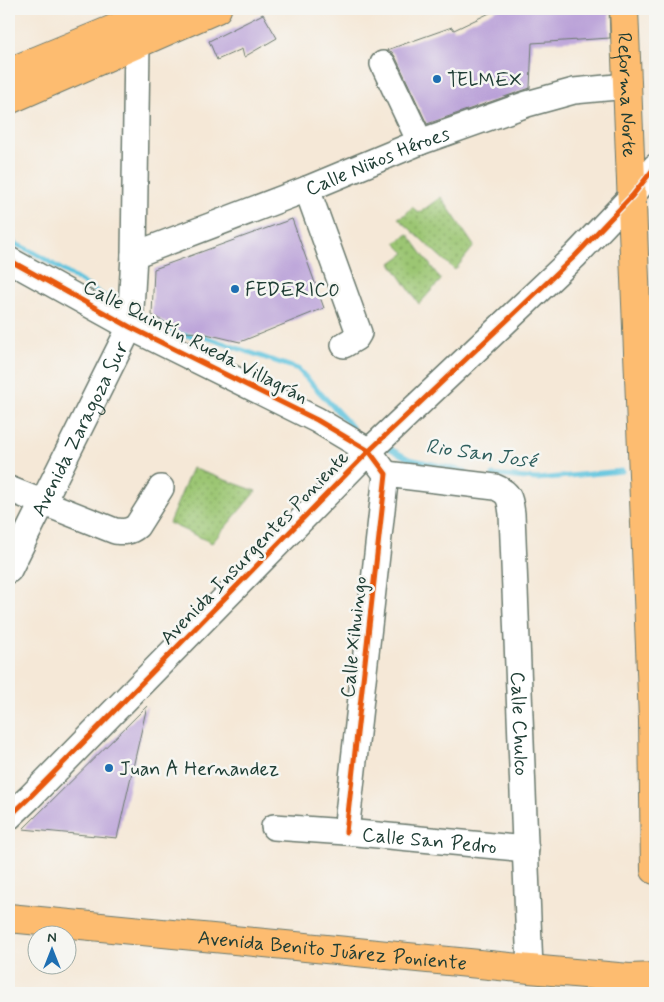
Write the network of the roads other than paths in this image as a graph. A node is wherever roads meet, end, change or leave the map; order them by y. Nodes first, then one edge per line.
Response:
1 (162, 9) edge
2 (217, 9) edge
3 (624, 9) edge
4 (137, 24) edge
5 (383, 64) dead end
6 (9, 72) edge
7 (627, 86) junction
8 (9, 100) edge
9 (420, 142) junction
10 (655, 167) edge
11 (307, 189) junction
12 (632, 196) junction
13 (134, 255) junction
14 (9, 260) edge
15 (131, 321) junction
16 (350, 337) dead end
17 (377, 444) junction
18 (386, 474) junction
19 (161, 488) dead end
20 (9, 489) edge
21 (43, 502) junction
22 (9, 570) edge
23 (654, 720) edge
24 (9, 817) edge
25 (274, 827) dead end
26 (346, 832) junction
27 (526, 850) junction
28 (655, 870) edge
29 (9, 918) edge
30 (530, 969) junction
31 (655, 977) edge

1 - 4 main road
2 - 4 main road
3 - 7 main road, Reforma Norte
4 - 6 main road
4 - 8 main road
4 - 13 street, Avenida Zaragoza Sur
5 - 9 street
7 - 9 street, Calle Niños Héroes
7 - 12 main road, Reforma Norte
9 - 11 street, Calle Niños Héroes
10 - 12 street, Avenida Insurgentes Poniente
11 - 13 street, Calle Niños Héroes
11 - 16 street
12 - 17 street, Avenida Insurgentes Poniente
12 - 23 main road, Reforma Norte
13 - 15 street, Avenida Zaragoza Sur
14 - 15 street, Calle Quintín Rueda Villagrán
15 - 17 street, Calle Quintín Rueda Villagrán
15 - 21 street, Avenida Zaragoza Sur
17 - 18 street
17 - 24 street, Avenida Insurgentes Poniente
18 - 26 street, Calle Xihuingo
18 - 27 street, Calle Chulco
19 - 21 street
20 - 21 street
21 - 22 street, Avenida Zaragoza Sur
23 - 28 main road, Reforma Norte
25 - 26 street, Calle San Pedro
26 - 27 street, Calle San Pedro
27 - 30 street, Calle Chulco
29 - 30 main road, Avenida Benito Juárez Poniente
30 - 31 main road, Avenida Benito Juárez Poniente

